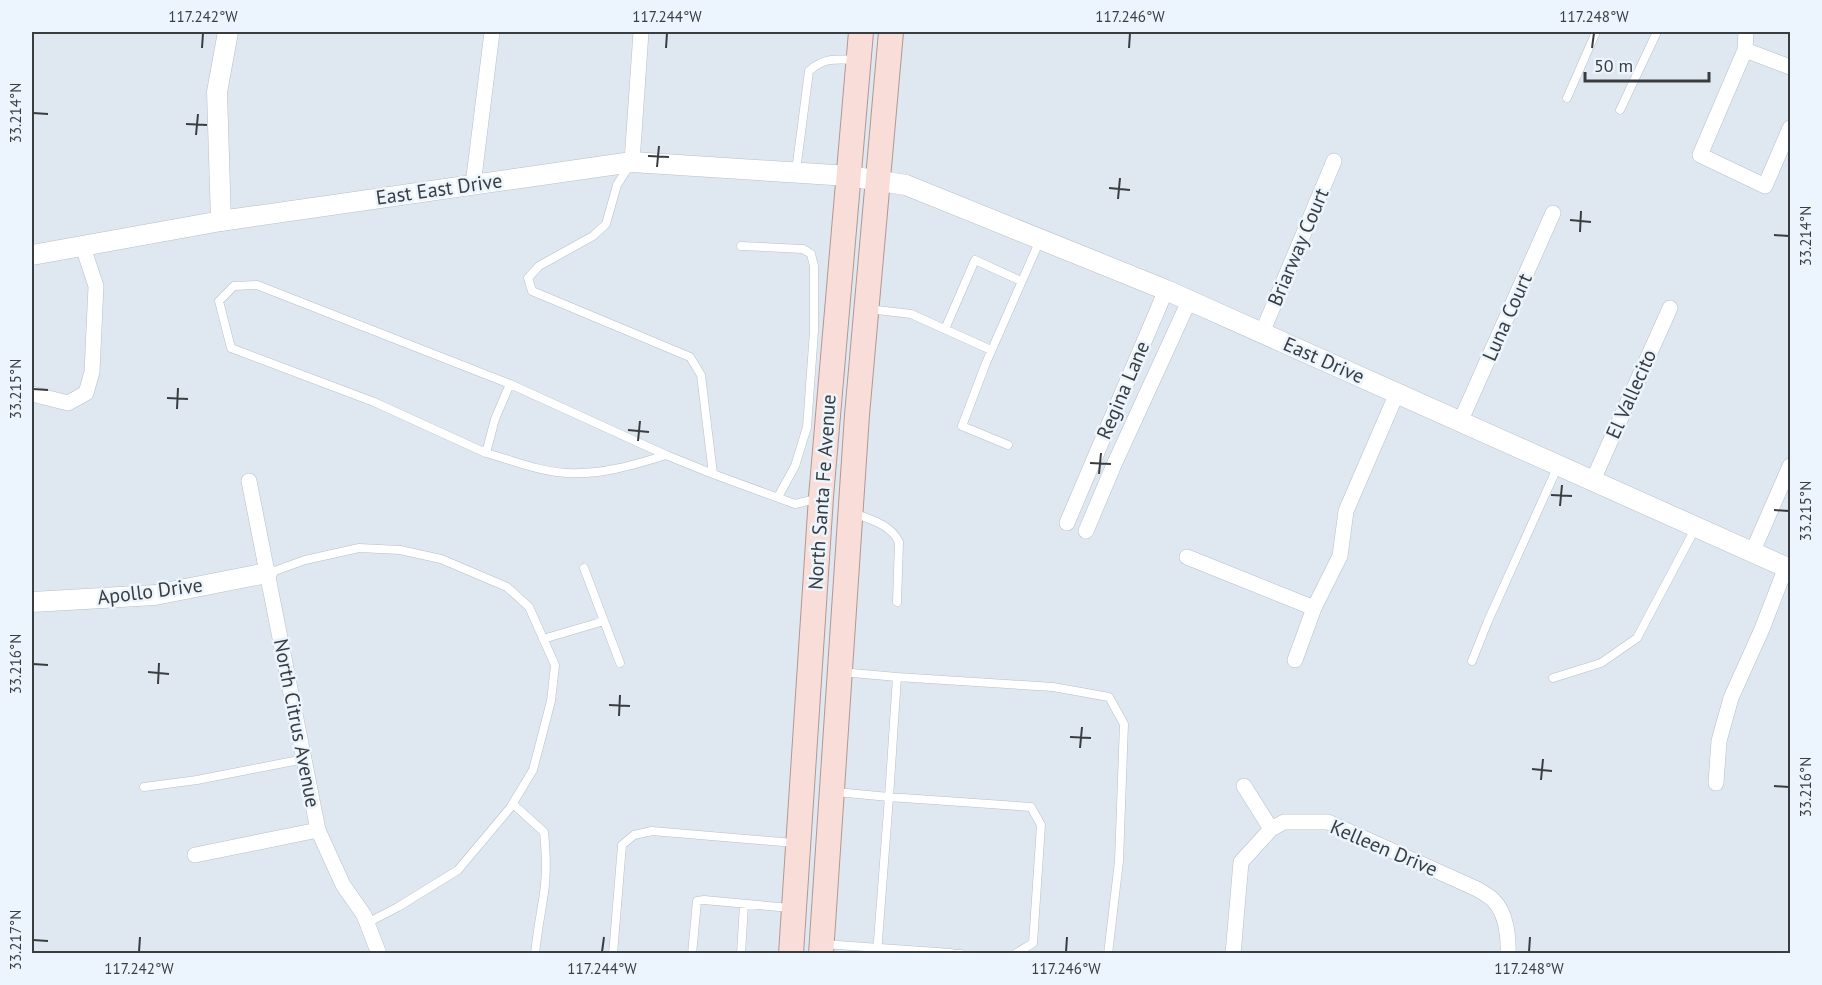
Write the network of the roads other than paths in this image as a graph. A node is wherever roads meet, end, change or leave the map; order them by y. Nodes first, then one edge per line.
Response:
1 (228, 32) edge
2 (492, 32) edge
3 (641, 32) edge
4 (861, 32) edge
5 (891, 32) edge
6 (1596, 32) edge
7 (1657, 32) edge
8 (1746, 32) edge
9 (1744, 50) junction
10 (859, 60) junction
11 (1791, 67) edge
12 (1567, 98) dead end
13 (1620, 110) dead end
14 (1791, 128) edge
15 (1334, 161) dead end
16 (632, 162) junction
17 (796, 172) junction
18 (849, 176) junction
19 (878, 181) junction
20 (473, 184) junction
21 (1553, 213) dead end
22 (221, 221) junction
23 (1041, 239) junction
24 (741, 246) dead end
25 (83, 247) junction
26 (32, 255) edge
27 (1022, 281) junction
28 (1166, 290) junction
29 (1189, 300) junction
30 (867, 309) junction
31 (1670, 309) dead end
32 (945, 329) junction
33 (1262, 333) junction
34 (991, 350) junction
35 (510, 384) junction
36 (1397, 393) junction
37 (32, 394) edge
38 (1461, 420) junction
39 (1008, 445) dead end
40 (486, 453) junction
41 (666, 455) junction
42 (1558, 464) junction
43 (1791, 466) edge
44 (714, 474) junction
45 (1593, 480) junction
46 (249, 481) dead end
47 (821, 497) junction
48 (778, 498) junction
49 (850, 512) junction
50 (1067, 524) dead end
51 (1696, 527) junction
52 (1086, 531) dead end
53 (1752, 553) junction
54 (1187, 557) dead end
55 (584, 568) dead end
56 (1788, 568) edge
57 (267, 573) junction
58 (32, 602) edge
59 (897, 602) dead end
60 (1314, 608) junction
61 (604, 621) junction
62 (543, 639) junction
63 (1295, 660) dead end
64 (1472, 661) dead end
65 (620, 663) dead end
66 (839, 672) junction
67 (897, 677) junction
68 (1553, 678) dead end
69 (304, 759) junction
70 (1716, 783) dead end
71 (1244, 786) dead end
72 (144, 787) dead end
73 (831, 792) junction
74 (889, 797) junction
75 (513, 804) junction
76 (1271, 829) junction
77 (318, 830) junction
78 (798, 843) junction
79 (195, 855) dead end
80 (744, 904) junction
81 (794, 909) junction
82 (367, 923) junction
83 (821, 949) edge
84 (878, 951) edge
85 (951, 953) edge
86 (379, 954) edge
87 (535, 954) edge
88 (614, 954) edge
89 (692, 954) edge
90 (741, 954) edge
91 (791, 954) edge
92 (961, 954) edge
93 (1015, 954) edge
94 (1108, 954) edge
95 (1233, 954) edge
96 (1508, 954) edge

1 - 22 street
2 - 20 street
3 - 16 street
4 - 10 main road, North Santa Fe Avenue
5 - 19 main road, North Santa Fe Avenue
6 - 12 lane
7 - 13 lane
8 - 9 street
9 - 11 street
9 - 14 street
10 - 17 lane
10 - 18 main road, North Santa Fe Avenue
15 - 33 street, Briarway Court
16 - 17 street, East East Drive
16 - 20 street, East East Drive
16 - 44 lane
17 - 18 street, East East Drive
18 - 19 street, East Drive
18 - 47 main road, North Santa Fe Avenue
19 - 23 street, East Drive
19 - 30 main road, North Santa Fe Avenue
20 - 22 street, East East Drive
21 - 38 street, Luna Court
22 - 25 street, East East Drive
23 - 27 lane
23 - 28 street, East Drive
24 - 48 lane
25 - 26 street, East East Drive
25 - 37 street
27 - 32 lane
27 - 34 lane
28 - 29 street, East Drive
28 - 50 street, Regina Lane
29 - 33 street, East Drive
29 - 52 street
30 - 32 lane
30 - 49 main road, North Santa Fe Avenue
31 - 45 street, El Vallecito
32 - 34 lane
33 - 36 street, East Drive
34 - 39 lane
35 - 40 lane
35 - 40 lane
35 - 41 lane
36 - 38 street, East Drive
36 - 60 street
38 - 42 street, East Drive
40 - 41 lane
41 - 44 lane
42 - 45 street, East Drive
42 - 64 lane
43 - 53 street
44 - 48 lane
45 - 51 street, East Drive
46 - 57 street, North Citrus Avenue
47 - 48 lane
47 - 78 main road, North Santa Fe Avenue
49 - 59 lane
49 - 66 main road, North Santa Fe Avenue
51 - 53 street, East Drive
51 - 68 lane
53 - 56 street, East Drive
54 - 60 street
55 - 61 lane
56 - 70 street
57 - 58 street, Apollo Drive
57 - 62 lane
57 - 69 street, North Citrus Avenue
60 - 63 street
61 - 62 lane
61 - 65 lane
62 - 75 lane
66 - 67 lane
66 - 73 main road, North Santa Fe Avenue
67 - 74 lane
67 - 94 lane
69 - 72 lane
69 - 77 street, North Citrus Avenue
71 - 76 street
73 - 74 lane
73 - 83 main road, North Santa Fe Avenue
74 - 84 lane
74 - 93 lane
75 - 82 lane
75 - 87 lane
76 - 95 street
76 - 96 street, Kelleen Drive
77 - 79 street
77 - 82 street, North Citrus Avenue
78 - 81 main road, North Santa Fe Avenue
78 - 88 lane
80 - 81 lane
80 - 89 lane
80 - 90 lane
81 - 91 main road, North Santa Fe Avenue
82 - 86 street, North Citrus Avenue
83 - 84 lane
84 - 85 lane
85 - 92 lane

